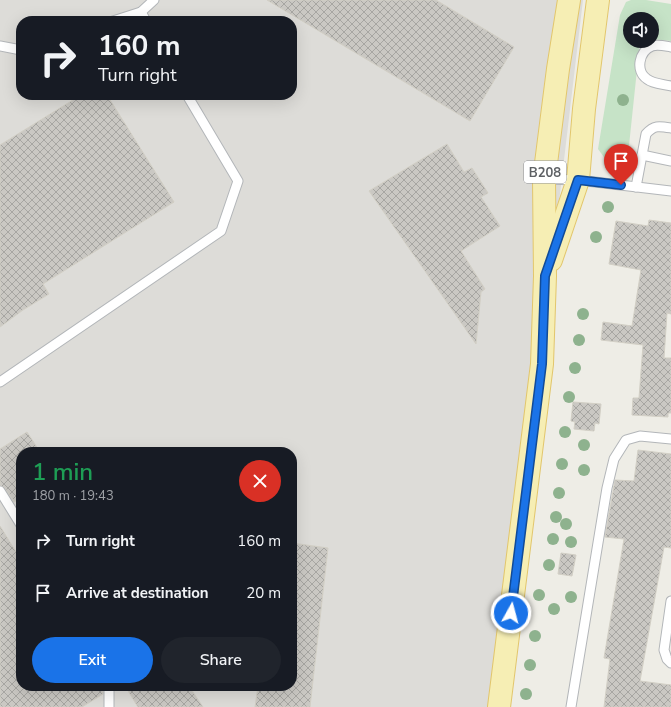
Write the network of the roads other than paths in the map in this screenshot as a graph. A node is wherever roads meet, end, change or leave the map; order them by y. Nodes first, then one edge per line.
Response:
1 (154, 0) edge
2 (569, 0) edge
3 (598, 0) edge
4 (142, 12) junction
5 (129, 16) edge
6 (144, 16) edge
7 (0, 46) edge
8 (671, 47) edge
9 (16, 49) edge
10 (671, 86) edge
11 (190, 100) edge
12 (671, 128) edge
13 (642, 155) junction
14 (671, 160) edge
15 (544, 179) junction
16 (578, 180) junction
17 (636, 187) junction
18 (671, 191) edge
19 (545, 276) junction
20 (0, 382) edge
21 (671, 439) edge
22 (0, 491) edge
23 (16, 517) edge
24 (671, 601) edge
25 (671, 663) edge
26 (110, 691) edge
27 (109, 707) edge
28 (499, 707) edge
29 (571, 707) edge

1 - 4 lane
2 - 15 main road, B208
3 - 16 main road, B208
4 - 5 lane
4 - 6 lane
7 - 9 lane
8 - 10 lane
11 - 20 lane
12 - 13 lane
13 - 14 lane
13 - 17 lane
15 - 16 lane
15 - 19 main road, B208
16 - 17 lane
16 - 19 main road, B208
17 - 18 lane
19 - 28 main road, B208
21 - 29 lane
22 - 23 lane
24 - 25 lane
26 - 27 lane

